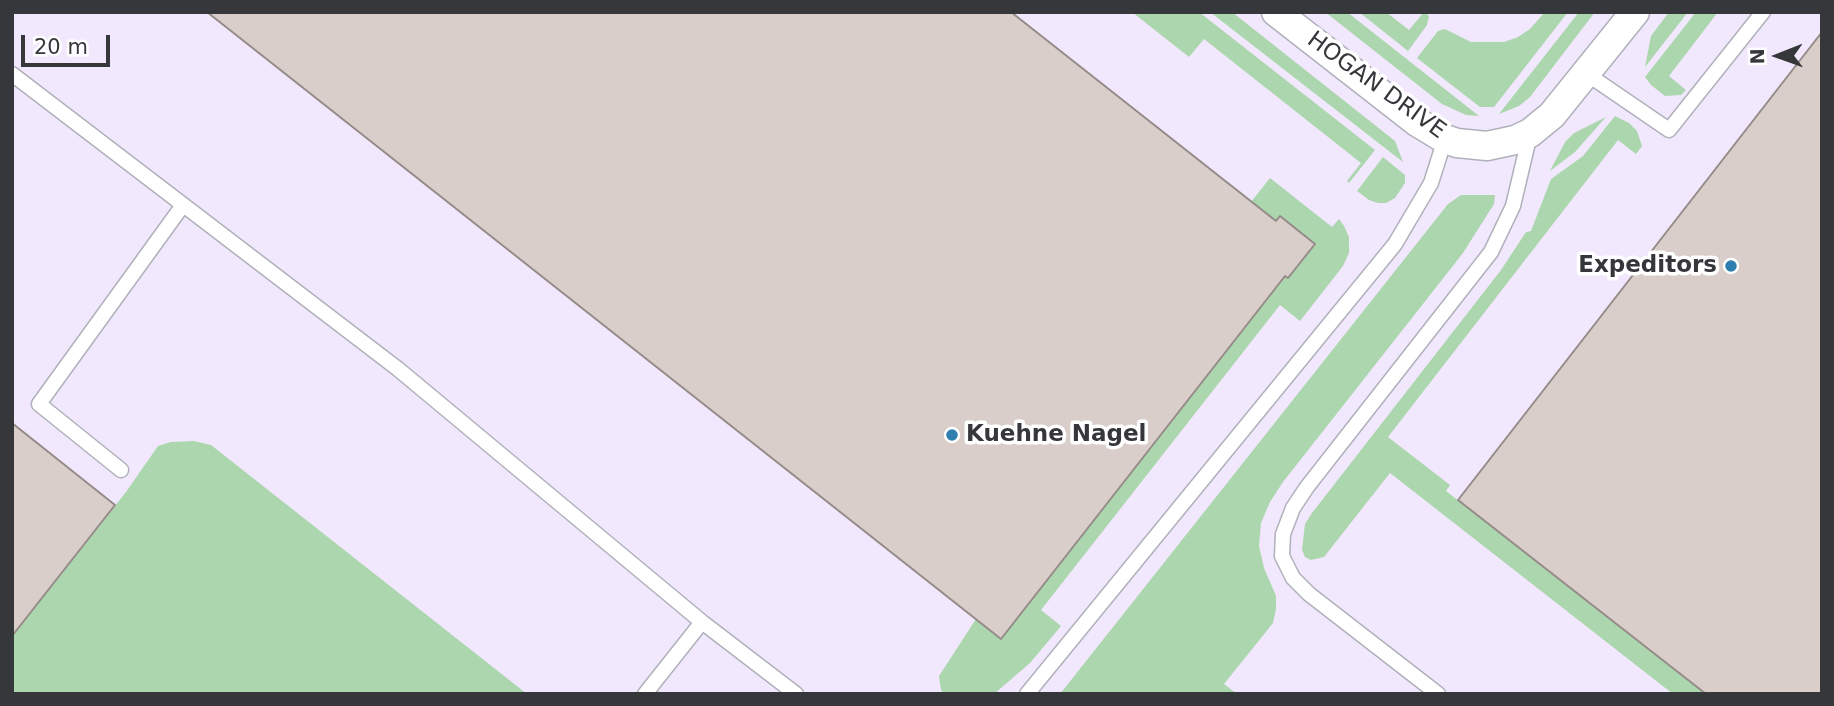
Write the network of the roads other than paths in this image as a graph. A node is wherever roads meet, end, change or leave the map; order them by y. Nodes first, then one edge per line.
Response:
1 (1276, 12) edge
2 (1635, 12) edge
3 (1763, 12) edge
4 (12, 74) edge
5 (1587, 74) junction
6 (1530, 133) junction
7 (1445, 139) junction
8 (183, 205) junction
9 (121, 470) dead end
10 (702, 622) junction
11 (645, 694) edge
12 (796, 694) edge
13 (1027, 694) edge
14 (1438, 694) edge

1 - 7 street, HOGAN DRIVE
2 - 5 street, HOGAN DRIVE
3 - 5 lane
4 - 8 lane
5 - 6 street, HOGAN DRIVE
6 - 7 street, HOGAN DRIVE
6 - 14 lane
7 - 13 lane
8 - 9 lane
8 - 10 lane
10 - 11 lane
10 - 12 lane

